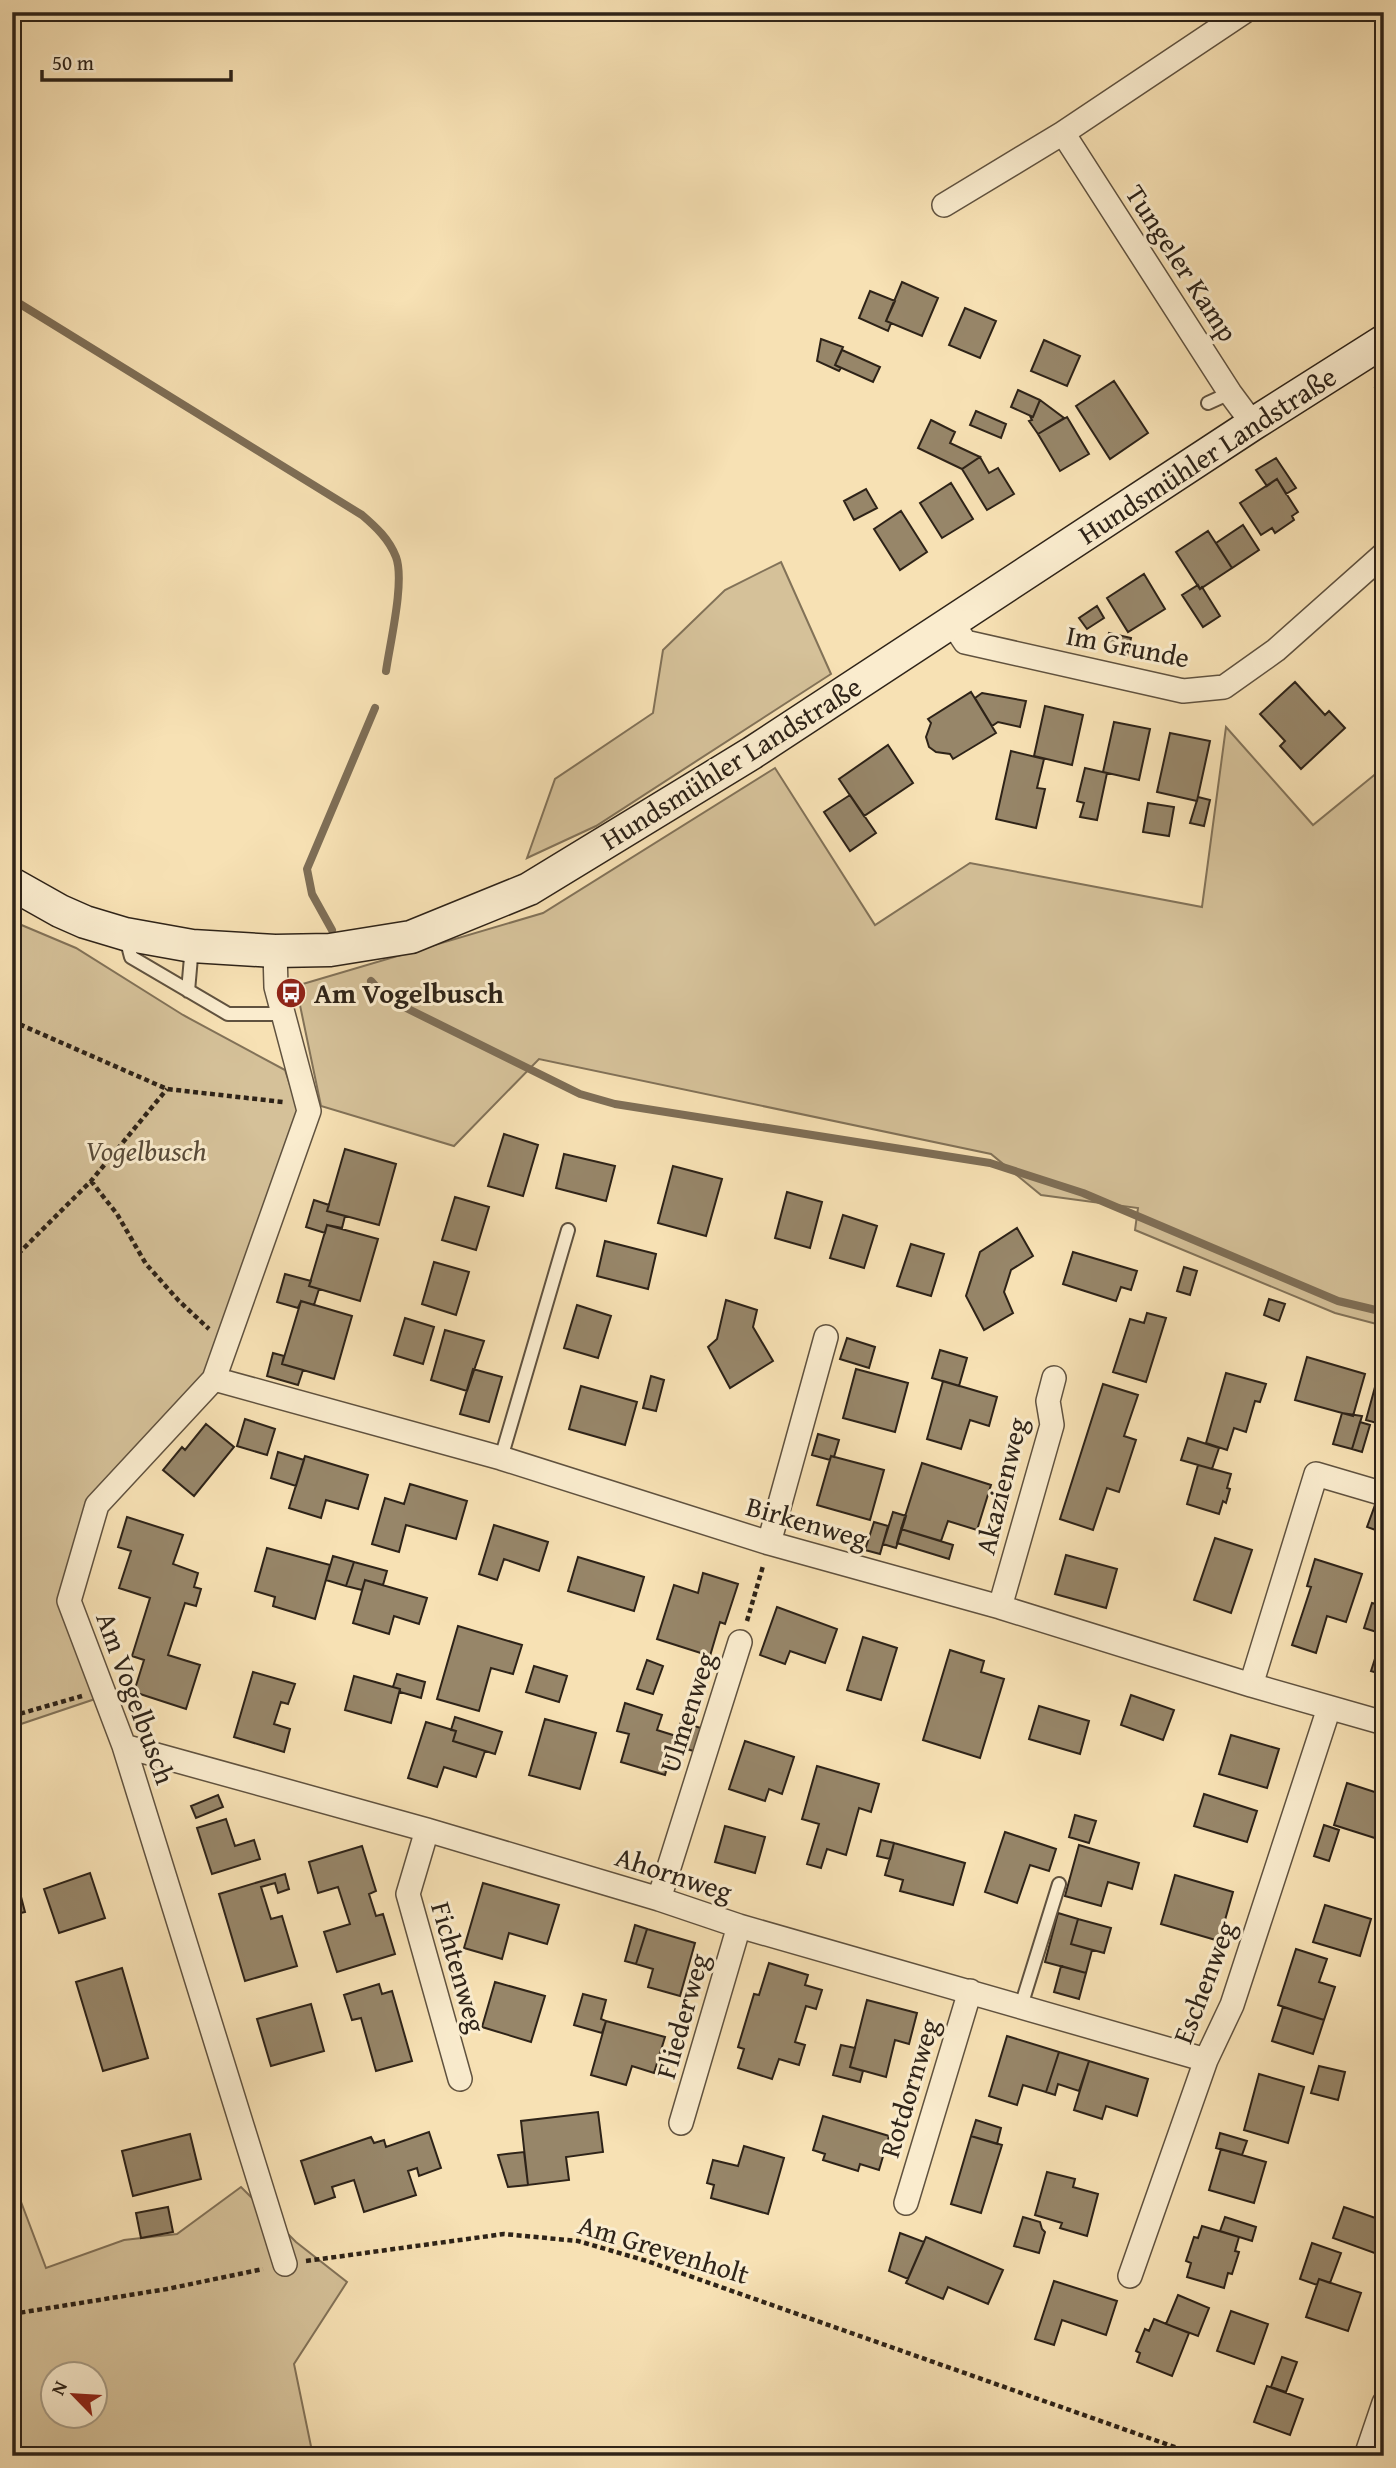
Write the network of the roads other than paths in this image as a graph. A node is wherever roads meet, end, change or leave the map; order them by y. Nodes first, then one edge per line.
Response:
1 (1244, 12) edge
2 (1063, 133) junction
3 (944, 205) dead end
4 (1384, 341) edge
5 (1230, 393) junction
6 (1208, 402) dead end
7 (1253, 424) junction
8 (1384, 554) edge
9 (951, 621) junction
10 (12, 884) edge
11 (125, 934) junction
12 (192, 946) junction
13 (275, 951) junction
14 (188, 991) junction
15 (282, 1014) junction
16 (568, 1230) dead end
17 (826, 1337) dead end
18 (1054, 1378) dead end
19 (214, 1379) junction
20 (501, 1458) junction
21 (1384, 1494) edge
22 (769, 1543) junction
23 (1000, 1607) junction
24 (740, 1642) road end
25 (1251, 1685) junction
26 (1329, 1708) junction
27 (1384, 1723) edge
28 (124, 1746) junction
29 (428, 1830) junction
30 (1059, 1884) dead end
31 (659, 1899) junction
32 (739, 1926) junction
33 (970, 1990) junction
34 (1021, 2006) junction
35 (1206, 2060) junction
36 (460, 2079) dead end
37 (681, 2123) dead end
38 (906, 2203) dead end
39 (285, 2264) road end
40 (1130, 2276) dead end
41 (1384, 2403) edge
42 (1366, 2456) edge

1 - 2 street
2 - 3 street
2 - 5 street, Tungeler Kamp
4 - 7 street, Hundsmühler Landstraße
5 - 6 lane
5 - 7 street, Tungeler Kamp
7 - 9 street, Hundsmühler Landstraße
8 - 9 street, Im Grunde
9 - 13 street, Hundsmühler Landstraße
10 - 11 street, Hundsmühler Landstraße
11 - 12 street, Hundsmühler Landstraße
11 - 14 lane
12 - 13 street, Hundsmühler Landstraße
12 - 14 lane
13 - 15 street
14 - 15 lane
15 - 19 street, Am Vogelbusch
16 - 20 lane
17 - 22 street
18 - 23 street, Akazienweg
19 - 20 street, Birkenweg
19 - 28 street, Am Vogelbusch
20 - 22 street, Birkenweg
21 - 25 street
22 - 23 street, Birkenweg
23 - 25 street, Birkenweg
24 - 31 street, Ulmenweg
25 - 26 street, Birkenweg
26 - 27 street, Birkenweg
26 - 35 street, Eschenweg
28 - 29 street, Ahornweg
28 - 39 street, Am Vogelbusch
29 - 31 street, Ahornweg
29 - 36 street, Fichtenweg
30 - 34 lane
31 - 32 street, Ahornweg
32 - 33 street, Ahornweg
32 - 37 street, Fliederweg
33 - 34 street, Ahornweg
33 - 38 street, Rotdornweg
34 - 35 street, Ahornweg
35 - 40 street, Eschenweg
41 - 42 street

